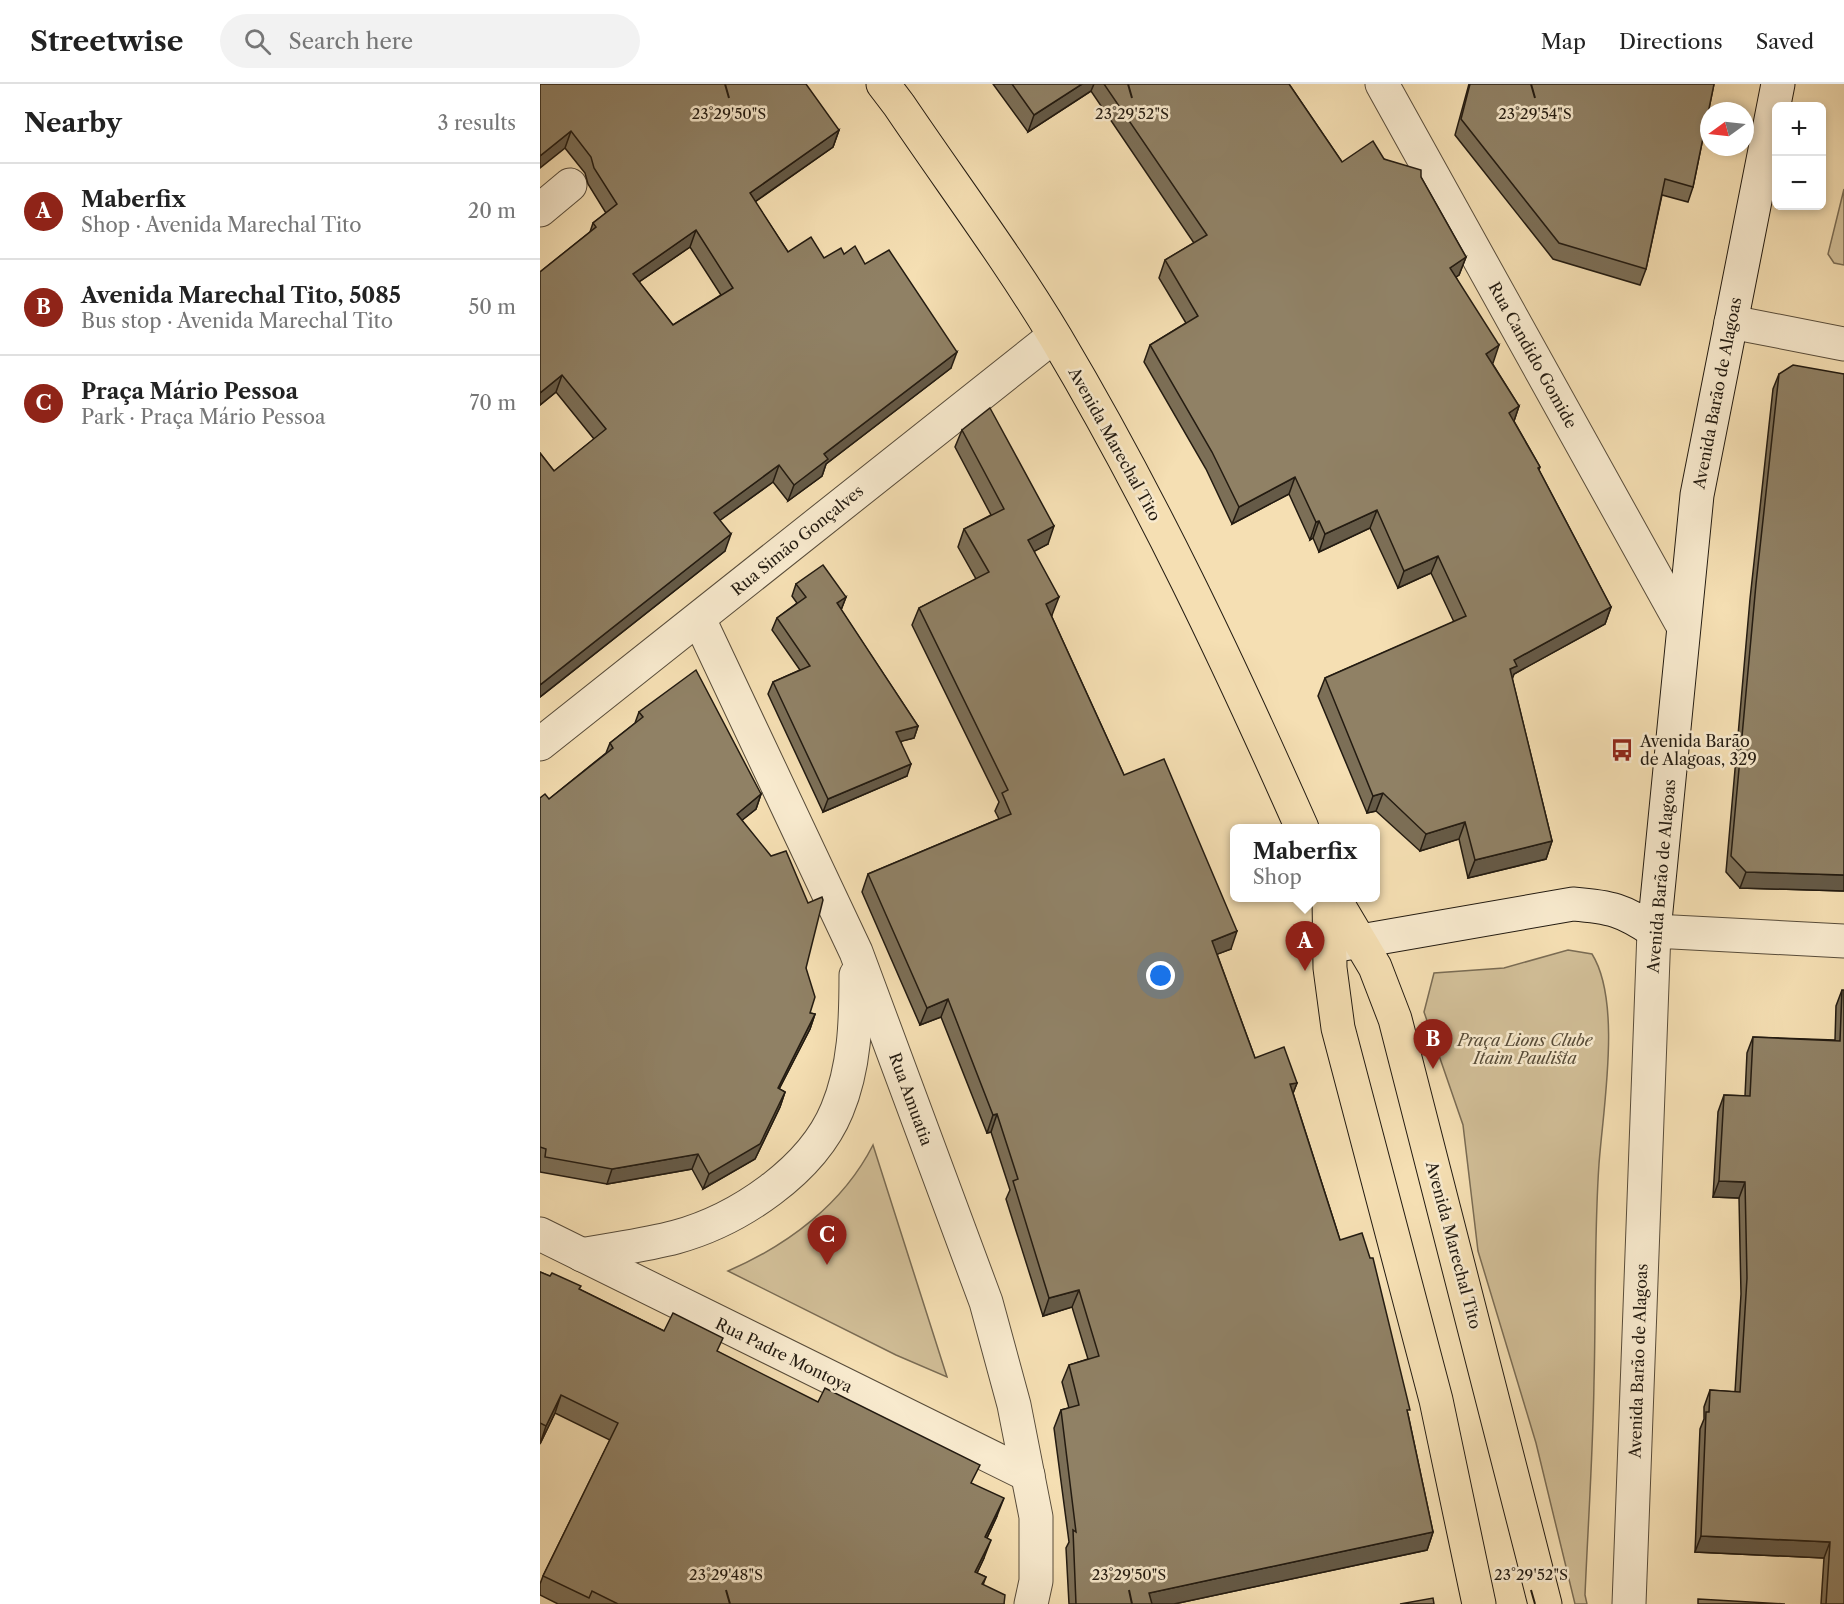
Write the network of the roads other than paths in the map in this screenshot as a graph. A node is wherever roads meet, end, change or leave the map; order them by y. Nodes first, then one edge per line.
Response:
1 (883, 84) edge
2 (1382, 84) edge
3 (1778, 84) edge
4 (570, 185) dead end
5 (540, 210) edge
6 (1731, 322) junction
7 (1054, 336) junction
8 (1844, 344) edge
9 (699, 619) junction
10 (1683, 626) junction
11 (540, 744) edge
12 (1300, 824) edge
13 (1331, 902) edge
14 (1335, 902) edge
15 (1654, 931) junction
16 (1844, 941) edge
17 (1345, 944) junction
18 (856, 952) junction
19 (540, 1234) edge
20 (582, 1255) junction
21 (1028, 1475) junction
22 (1031, 1604) edge
23 (1479, 1604) edge
24 (1545, 1604) edge
25 (1629, 1604) edge

1 - 7 main road, Avenida Marechal Tito
2 - 10 street, Rua Candido Gomide
3 - 6 street, Avenida Barão de Alagoas
4 - 5 street
6 - 8 street
6 - 10 street, Avenida Barão de Alagoas
7 - 9 street, Rua Simão Gonçalves
7 - 12 main road, Avenida Marechal Tito
9 - 11 street, Rua Simão Gonçalves
9 - 18 street, Rua Amuatia
10 - 15 street, Avenida Barão de Alagoas
13 - 17 main road, Avenida Marechal Tito
14 - 17 main road, Avenida Marechal Tito
15 - 16 street
15 - 17 street
15 - 25 street, Avenida Barão de Alagoas
17 - 23 main road, Avenida Marechal Tito
17 - 24 main road, Avenida Marechal Tito
18 - 20 street
18 - 21 street, Rua Amuatia
19 - 20 street, Rua Padre Montoya
20 - 21 street, Rua Padre Montoya
21 - 22 street, Rua Amuatia

